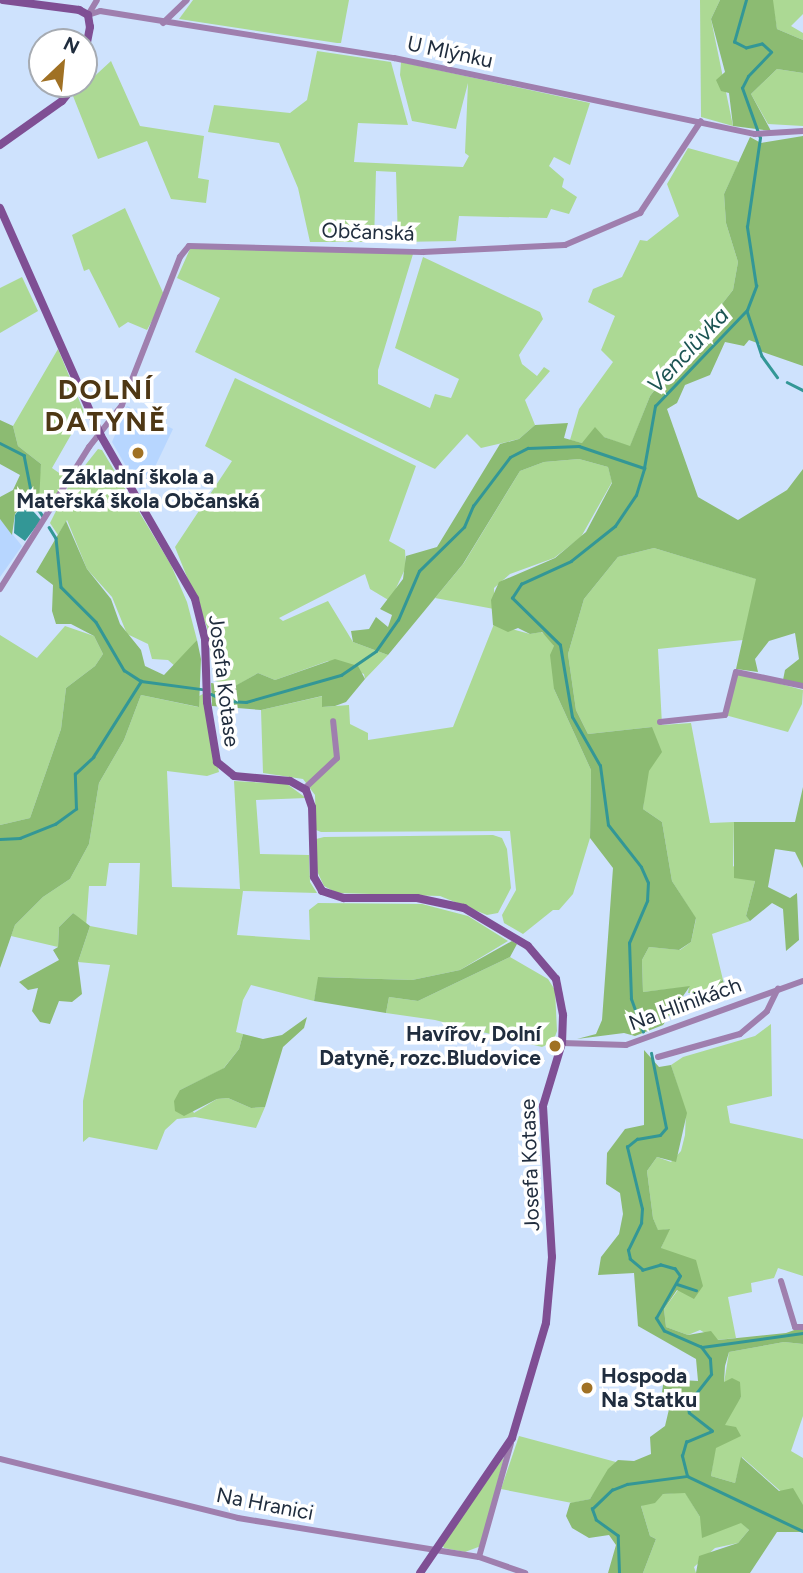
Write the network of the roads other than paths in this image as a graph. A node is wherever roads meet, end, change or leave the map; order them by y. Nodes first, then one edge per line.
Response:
1 (3, 0) edge
2 (97, 0) edge
3 (187, 0) edge
4 (88, 15) junction
5 (163, 23) junction
6 (90, 28) edge
7 (64, 98) edge
8 (701, 121) junction
9 (803, 131) edge
10 (0, 145) edge
11 (0, 208) edge
12 (100, 436) junction
13 (0, 589) edge
14 (803, 686) edge
15 (332, 721) dead end
16 (660, 722) dead end
17 (304, 789) junction
18 (803, 981) edge
19 (778, 988) junction
20 (562, 1043) junction
21 (658, 1057) dead end
22 (781, 1281) dead end
23 (803, 1327) edge
24 (512, 1437) junction
25 (0, 1459) edge
26 (431, 1552) junction
27 (479, 1557) junction
28 (420, 1573) edge
29 (525, 1573) edge

1 - 4 street
2 - 4 street
3 - 5 street
4 - 5 street, U Mlýnku
4 - 6 street
5 - 8 street, U Mlýnku
7 - 10 street
8 - 9 street, U Mlýnku
8 - 12 street, Občanská
11 - 12 street, Josefa Kotase
12 - 13 street
12 - 17 street, Josefa Kotase
14 - 16 street
15 - 17 street
17 - 20 street, Josefa Kotase
18 - 19 street, Na Hlinikách
19 - 20 street, Na Hlinikách
19 - 21 street, Na Hlinikách
20 - 24 street, Josefa Kotase
22 - 23 street
24 - 26 street, Josefa Kotase
24 - 27 street
25 - 26 street, Na Hranici
26 - 27 street, Na Hranici
26 - 28 street, Josefa Kotase
27 - 29 street, Na Hranici

